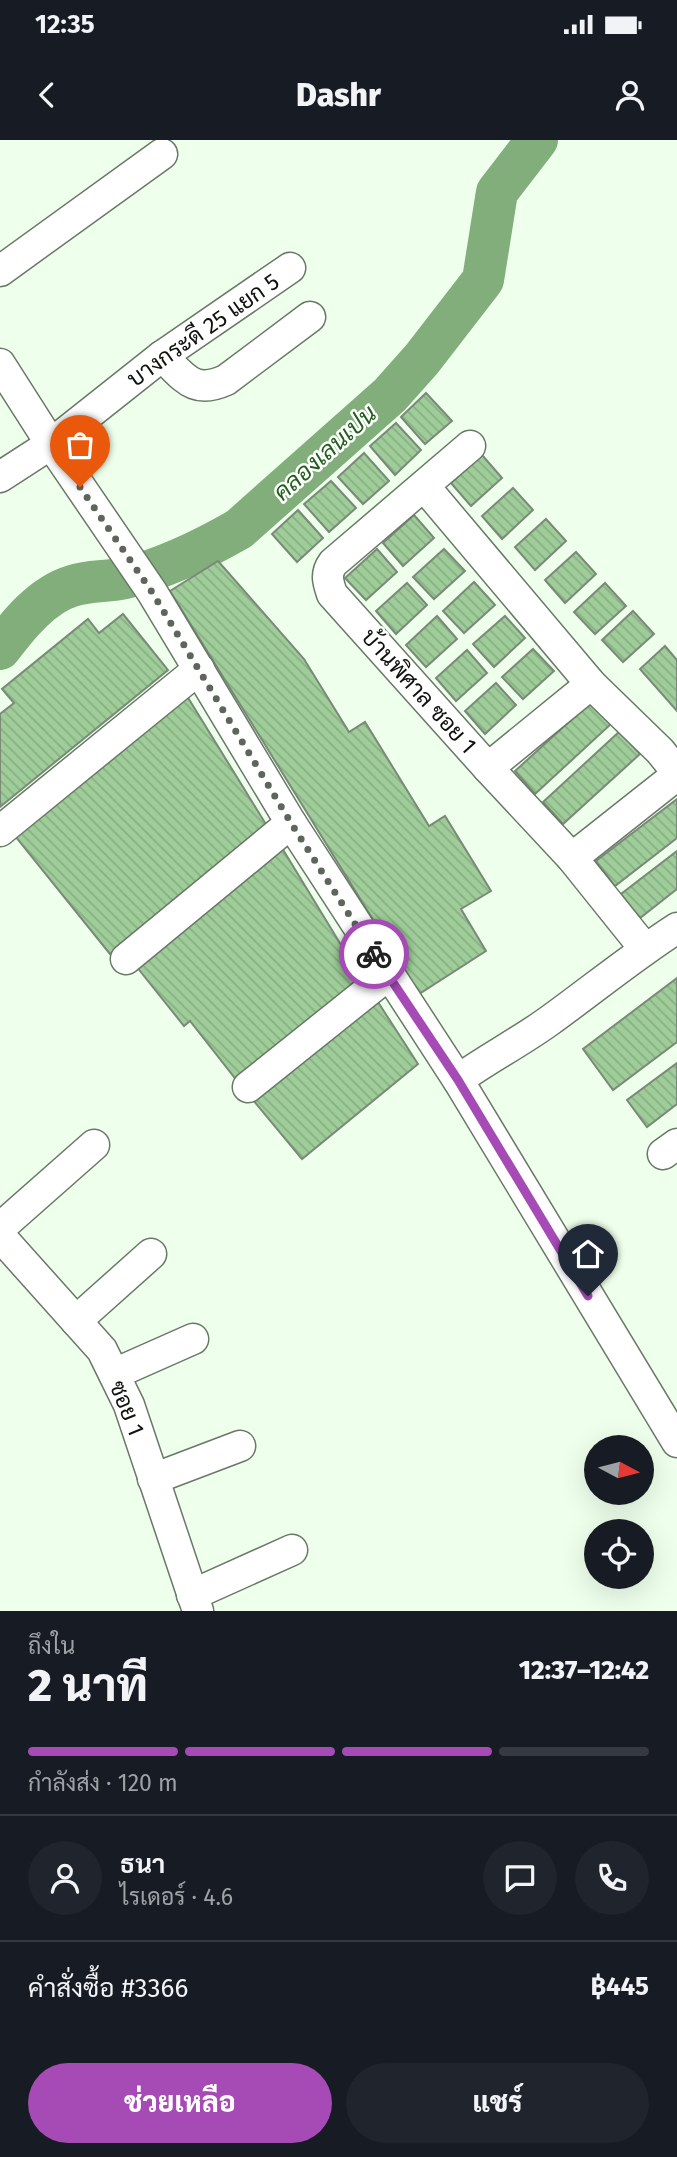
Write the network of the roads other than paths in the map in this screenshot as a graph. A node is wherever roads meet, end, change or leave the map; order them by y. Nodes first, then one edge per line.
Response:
1 (162, 153) dead end
2 (290, 268) dead end
3 (0, 271) edge
4 (310, 317) dead end
5 (162, 356) junction
6 (0, 364) edge
7 (51, 444) junction
8 (470, 446) dead end
9 (0, 477) edge
10 (424, 486) junction
11 (198, 669) junction
12 (591, 684) junction
13 (488, 768) junction
14 (677, 774) edge
15 (291, 823) junction
16 (0, 831) edge
17 (572, 858) junction
18 (677, 928) edge
19 (645, 949) junction
20 (126, 959) dead end
21 (387, 975) junction
22 (458, 1080) junction
23 (248, 1087) dead end
24 (94, 1145) dead end
25 (0, 1228) edge
26 (0, 1236) edge
27 (151, 1254) dead end
28 (76, 1321) junction
29 (193, 1339) dead end
30 (114, 1374) junction
31 (677, 1442) edge
32 (240, 1446) dead end
33 (153, 1479) junction
34 (292, 1550) dead end
35 (195, 1603) edge

1 - 3 street
2 - 5 street, บางกระดี 25 แยก 5
4 - 5 street
5 - 7 street, บางกระดี 25 แยก 5
6 - 7 street
7 - 9 street, บางกระดี 25 แยก 5
7 - 11 street
8 - 10 street, บ้านพิศาล ซอย 1
10 - 12 street
10 - 13 street, บ้านพิศาล ซอย 1
11 - 15 street
11 - 16 street
12 - 13 street
12 - 14 street
13 - 17 street, บ้านพิศาล ซอย 1
14 - 17 street
15 - 20 street
15 - 21 street
17 - 19 street, บ้านพิศาล ซอย 1
18 - 19 street
19 - 22 street
21 - 22 street
21 - 23 street
22 - 31 street
24 - 25 street
26 - 28 street, ซอย 1
27 - 28 street
28 - 30 street, ซอย 1
29 - 30 street
30 - 33 street, ซอย 1
32 - 33 street
33 - 35 street, ซอย 1
34 - 35 street

